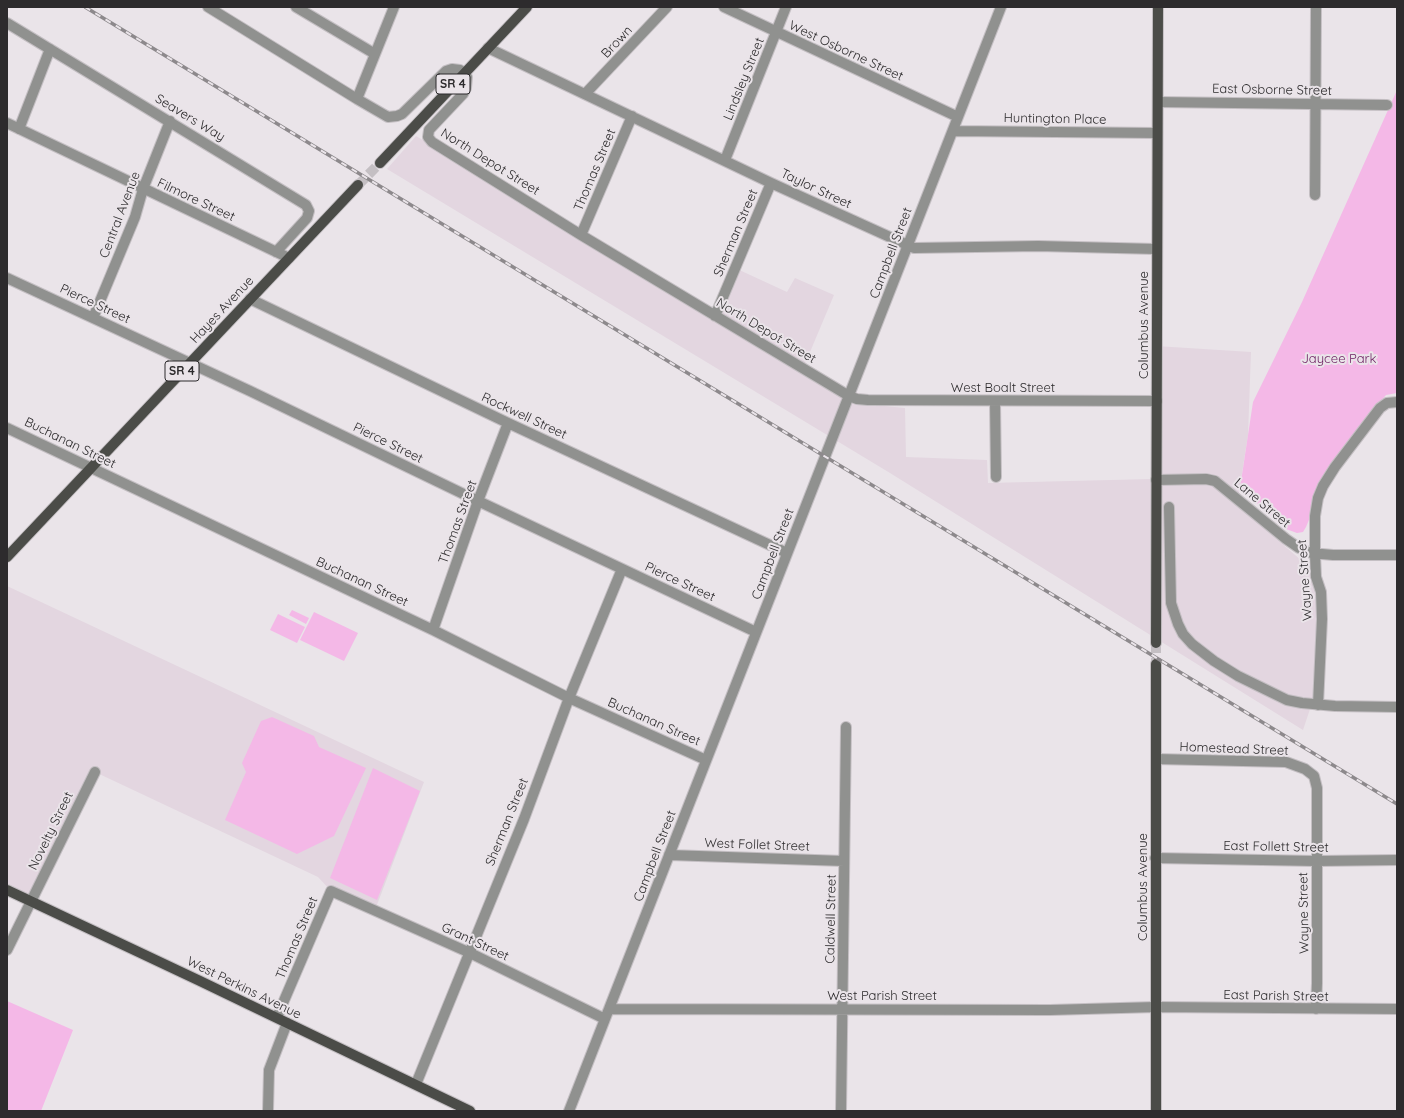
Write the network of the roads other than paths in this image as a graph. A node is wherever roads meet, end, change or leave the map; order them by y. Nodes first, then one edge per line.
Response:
1 (296, 7) edge
2 (394, 7) edge
3 (527, 7) edge
4 (667, 7) edge
5 (724, 7) edge
6 (786, 7) edge
7 (1001, 7) edge
8 (1158, 7) edge
9 (1316, 7) edge
10 (215, 9) edge
11 (7, 23) edge
12 (776, 32) junction
13 (488, 48) junction
14 (50, 49) junction
15 (375, 54) junction
16 (464, 73) junction
17 (585, 94) junction
18 (357, 99) junction
19 (1158, 102) junction
20 (1316, 104) junction
21 (1387, 105) dead end
22 (632, 116) junction
23 (958, 117) junction
24 (170, 121) junction
25 (7, 123) edge
26 (19, 129) junction
27 (952, 131) junction
28 (1157, 133) junction
29 (725, 160) junction
30 (380, 163) tunnel mouth
31 (771, 183) junction
32 (358, 186) tunnel mouth
33 (143, 189) junction
34 (1315, 195) dead end
35 (581, 235) junction
36 (908, 246) junction
37 (1156, 249) junction
38 (276, 252) junction
39 (289, 258) junction
40 (7, 278) edge
41 (250, 299) junction
42 (715, 316) junction
43 (93, 318) junction
44 (189, 363) junction
45 (849, 396) junction
46 (994, 401) junction
47 (1157, 401) junction
48 (1397, 402) edge
49 (508, 423) junction
50 (7, 428) edge
51 (92, 468) junction
52 (996, 477) dead end
53 (1156, 480) junction
54 (478, 501) junction
55 (1169, 507) dead end
56 (787, 553) junction
57 (1315, 554) junction
58 (1397, 555) edge
59 (7, 557) edge
60 (622, 569) junction
61 (433, 630) junction
62 (756, 632) junction
63 (1156, 643) tunnel mouth
64 (1156, 664) tunnel mouth
65 (568, 698) junction
66 (1318, 705) junction
67 (1397, 707) edge
68 (846, 727) dead end
69 (1156, 759) junction
70 (706, 760) junction
71 (95, 772) dead end
72 (1309, 772) joint
73 (669, 855) junction
74 (1155, 858) junction
75 (1316, 860) junction
76 (1397, 860) edge
77 (844, 861) junction
78 (7, 890) edge
79 (331, 891) joint
80 (30, 902) junction
81 (7, 950) edge
82 (468, 952) junction
83 (1156, 1007) junction
84 (609, 1009) junction
85 (842, 1009) junction
86 (1316, 1009) junction
87 (1397, 1009) edge
88 (277, 1017) junction
89 (605, 1019) junction
90 (288, 1023) junction
91 (416, 1084) junction
92 (268, 1111) edge
93 (470, 1111) edge
94 (570, 1111) edge
95 (842, 1111) edge
96 (1156, 1111) edge

1 - 15 street
2 - 15 street
3 - 13 main road, SR 4
4 - 17 street, Brown
5 - 12 street, West Osborne Street
6 - 12 street, Lindsley Street
7 - 23 street, Campbell Street
8 - 19 main road, Columbus Avenue
9 - 20 street
10 - 18 street
11 - 14 street, Seavers Way
12 - 23 street, West Osborne Street
12 - 29 street, Lindsley Street
13 - 16 main road, SR 4
13 - 17 street, Taylor Street
14 - 24 street, Seavers Way
14 - 26 street
15 - 18 street
16 - 18 street
16 - 30 main road, SR 4
16 - 35 street, North Depot Street
17 - 22 street, Taylor Street
19 - 20 street, East Osborne Street
19 - 28 main road, Columbus Avenue
20 - 21 street, East Osborne Street
20 - 34 street
22 - 29 street, Taylor Street
22 - 35 street, Thomas Street
23 - 27 street, Campbell Street
24 - 33 street, Central Avenue
24 - 38 street, Seavers Way
25 - 26 street, Filmore Street
26 - 33 street, Filmore Street
27 - 28 street, Huntington Place
27 - 36 street, Campbell Street
28 - 37 main road, Columbus Avenue
29 - 31 street, Taylor Street
31 - 36 street, Taylor Street
31 - 42 street, Sherman Street
32 - 39 main road, Hayes Avenue / SR 4
33 - 38 street, Filmore Street
33 - 43 street, Central Avenue
35 - 42 street, North Depot Street
36 - 37 street, Taylor Street
36 - 45 street, Campbell Street
37 - 47 main road, Columbus Avenue
38 - 39 street, Filmore Street
39 - 41 main road, Hayes Avenue / SR 4
40 - 43 street, Pierce Street
41 - 44 main road, Hayes Avenue / SR 4
41 - 49 street, Rockwell Street
42 - 45 street, North Depot Street
43 - 44 street, Pierce Street
44 - 51 main road, Hayes Avenue / SR 4
44 - 54 street, Pierce Street
45 - 46 street, West Boalt Street
45 - 56 street, Campbell Street
46 - 47 street, West Boalt Street
46 - 52 street
47 - 53 main road, Columbus Avenue
48 - 57 street, Wayne Street
49 - 54 street, Thomas Street
49 - 56 street, Rockwell Street
50 - 51 street, Buchanan Street
51 - 59 main road, Hayes Avenue / SR 4
51 - 61 street, Buchanan Street
53 - 57 street, Lane Street
53 - 63 main road, Columbus Avenue
54 - 60 street, Pierce Street
54 - 61 street, Thomas Street
55 - 66 street
56 - 62 street, Campbell Street
57 - 58 street, Lane Street
57 - 66 street, Wayne Street
60 - 62 street, Pierce Street
60 - 65 street, Sherman Street
61 - 65 street, Buchanan Street
62 - 70 street, Campbell Street
64 - 69 main road, Columbus Avenue
65 - 70 street, Buchanan Street
65 - 82 street, Sherman Street
66 - 67 street
68 - 77 street, Caldwell Street
69 - 72 street, Homestead Street
69 - 74 main road, Columbus Avenue
70 - 73 street, Campbell Street
71 - 80 street, Novelty Street
72 - 75 street, Wayne Street
73 - 77 street, West Follet Street
73 - 84 street, Campbell Street
74 - 75 street, East Follett Street
74 - 83 main road, Columbus Avenue
75 - 76 street, East Follett Street
75 - 86 street, Wayne Street
77 - 85 street, Caldwell Street
78 - 80 main road, West Perkins Avenue
79 - 82 street, Grant Street
79 - 88 street, Thomas Street
80 - 81 street, Novelty Street
80 - 88 main road, West Perkins Avenue
82 - 89 street, Grant Street
82 - 91 street, Sherman Street
83 - 85 street, West Parish Street
83 - 86 street, East Parish Street
83 - 96 main road, Columbus Avenue
84 - 85 street, West Parish Street
84 - 89 street, Campbell Street
85 - 95 street, Caldwell Street
86 - 87 street, East Parish Street
88 - 90 main road, West Perkins Avenue
89 - 94 street, Campbell Street
90 - 91 main road, West Perkins Avenue
90 - 92 street
91 - 93 main road, West Perkins Avenue

